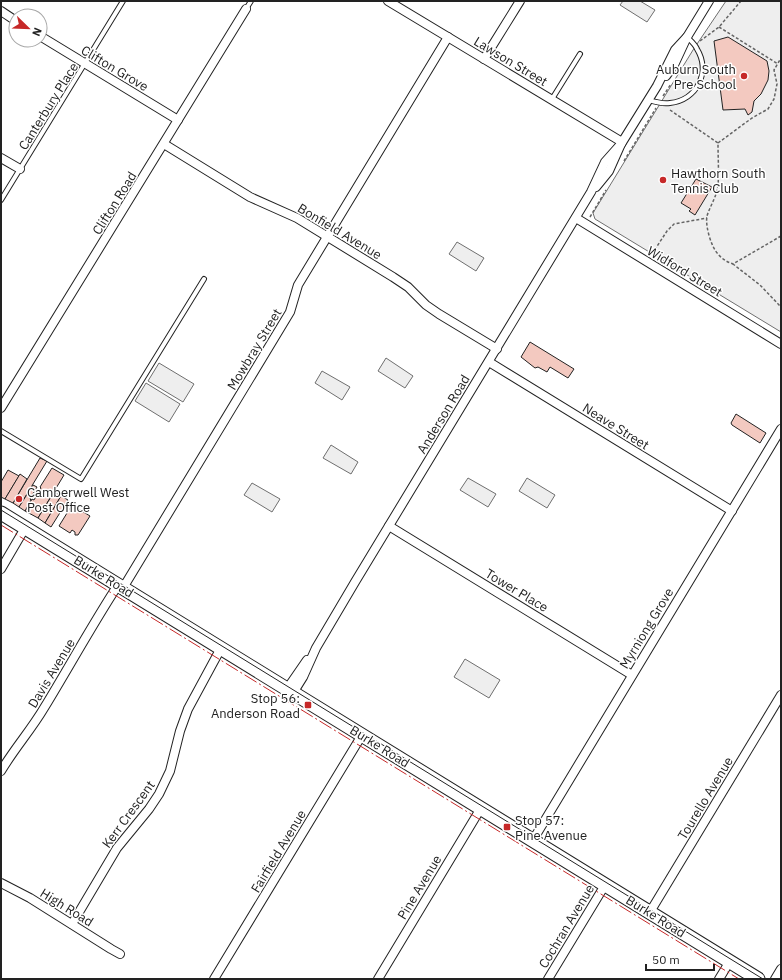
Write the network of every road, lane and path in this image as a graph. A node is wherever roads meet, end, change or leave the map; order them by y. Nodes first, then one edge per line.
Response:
1 (123, 1) edge
2 (251, 1) edge
3 (388, 1) edge
4 (520, 1) edge
5 (709, 1) edge
6 (246, 10) joint
7 (719, 27) dead end
8 (448, 37) junction
9 (687, 37) junction
10 (48, 41) edge
11 (580, 54) dead end
12 (781, 58) edge
13 (484, 59) junction
14 (85, 64) junction
15 (778, 64) junction
16 (552, 100) junction
17 (648, 100) junction
18 (660, 103) junction
19 (178, 120) junction
20 (718, 142) junction
21 (621, 143) junction
22 (164, 144) junction
23 (1, 158) edge
24 (622, 163) dead end
25 (20, 169) junction
26 (606, 190) dead end
27 (1, 200) edge
28 (576, 218) junction
29 (707, 218) junction
30 (596, 220) dead end
31 (781, 236) edge
32 (327, 237) junction
33 (652, 254) dead end
34 (733, 264) junction
35 (204, 279) dead end
36 (781, 307) edge
37 (781, 344) edge
38 (496, 349) junction
39 (489, 362) junction
40 (1, 408) edge
41 (781, 429) edge
42 (1, 431) edge
43 (732, 511) junction
44 (1, 513) edge
45 (389, 526) junction
46 (25, 528) junction
47 (1, 569) edge
48 (120, 586) junction
49 (221, 648) junction
50 (632, 675) junction
51 (290, 691) junction
52 (781, 695) edge
53 (362, 735) junction
54 (1, 771) edge
55 (481, 808) junction
56 (533, 840) junction
57 (1, 883) edge
58 (605, 885) junction
59 (650, 912) junction
60 (72, 924) junction
61 (120, 954) dead end
62 (730, 961) junction
63 (781, 969) edge
64 (214, 979) edge
65 (378, 979) edge
66 (548, 979) edge
67 (719, 979) edge
68 (758, 979) edge
69 (775, 979) edge

1 - 14 lane, Canterbury Place
2 - 6 lane
3 - 8 street, Lawson Street
4 - 13 street
5 - 9 street, Anderson Road
6 - 19 street, Clifton Road
7 - 15 path
8 - 13 street, Lawson Street
8 - 32 street, Mowbray Street
9 - 17 street, Anderson Road
9 - 18 lane
10 - 14 street, Clifton Grove
11 - 16 lane
12 - 15 path
13 - 16 street, Lawson Street
14 - 19 street, Clifton Grove
14 - 25 lane, Canterbury Place
15 - 20 path
16 - 21 street, Lawson Street
17 - 18 lane
17 - 21 street, Anderson Road
18 - 20 path
18 - 24 path
19 - 22 street, Clifton Road
20 - 29 path
21 - 28 street, Anderson Road
22 - 32 street, Bonfield Avenue
22 - 40 street, Clifton Road
23 - 25 street
25 - 27 lane, Canterbury Place
26 - 30 path
28 - 37 street, Widford Street
28 - 38 street, Anderson Road
29 - 33 path
29 - 34 path
31 - 34 path
32 - 38 street, Bonfield Avenue
32 - 48 street, Mowbray Street
34 - 36 path
35 - 42 lane
38 - 39 street, Anderson Road
39 - 43 street, Neave Street
39 - 45 street, Anderson Road
41 - 43 street, Myrniong Grove
43 - 50 street, Myrniong Grove
44 - 46 main road, Burke Road
45 - 50 street, Tower Place
45 - 51 street, Anderson Road
46 - 47 street
46 - 48 main road, Burke Road
48 - 49 main road, Burke Road
48 - 54 street, Davis Avenue
49 - 51 main road, Burke Road
49 - 60 street, Kerr Crescent
50 - 56 street, Myrniong Grove
51 - 53 main road, Burke Road
52 - 59 street, Tourello Avenue
53 - 55 main road, Burke Road
53 - 64 street, Fairfield Avenue
55 - 56 main road, Burke Road
55 - 65 street, Pine Avenue
56 - 58 main road, Burke Road
57 - 60 street, High Road
58 - 59 main road, Burke Road
58 - 66 street, Cochran Avenue
59 - 62 main road, Burke Road
60 - 61 street, High Road
62 - 67 street
62 - 68 main road, Burke Road
63 - 69 street

